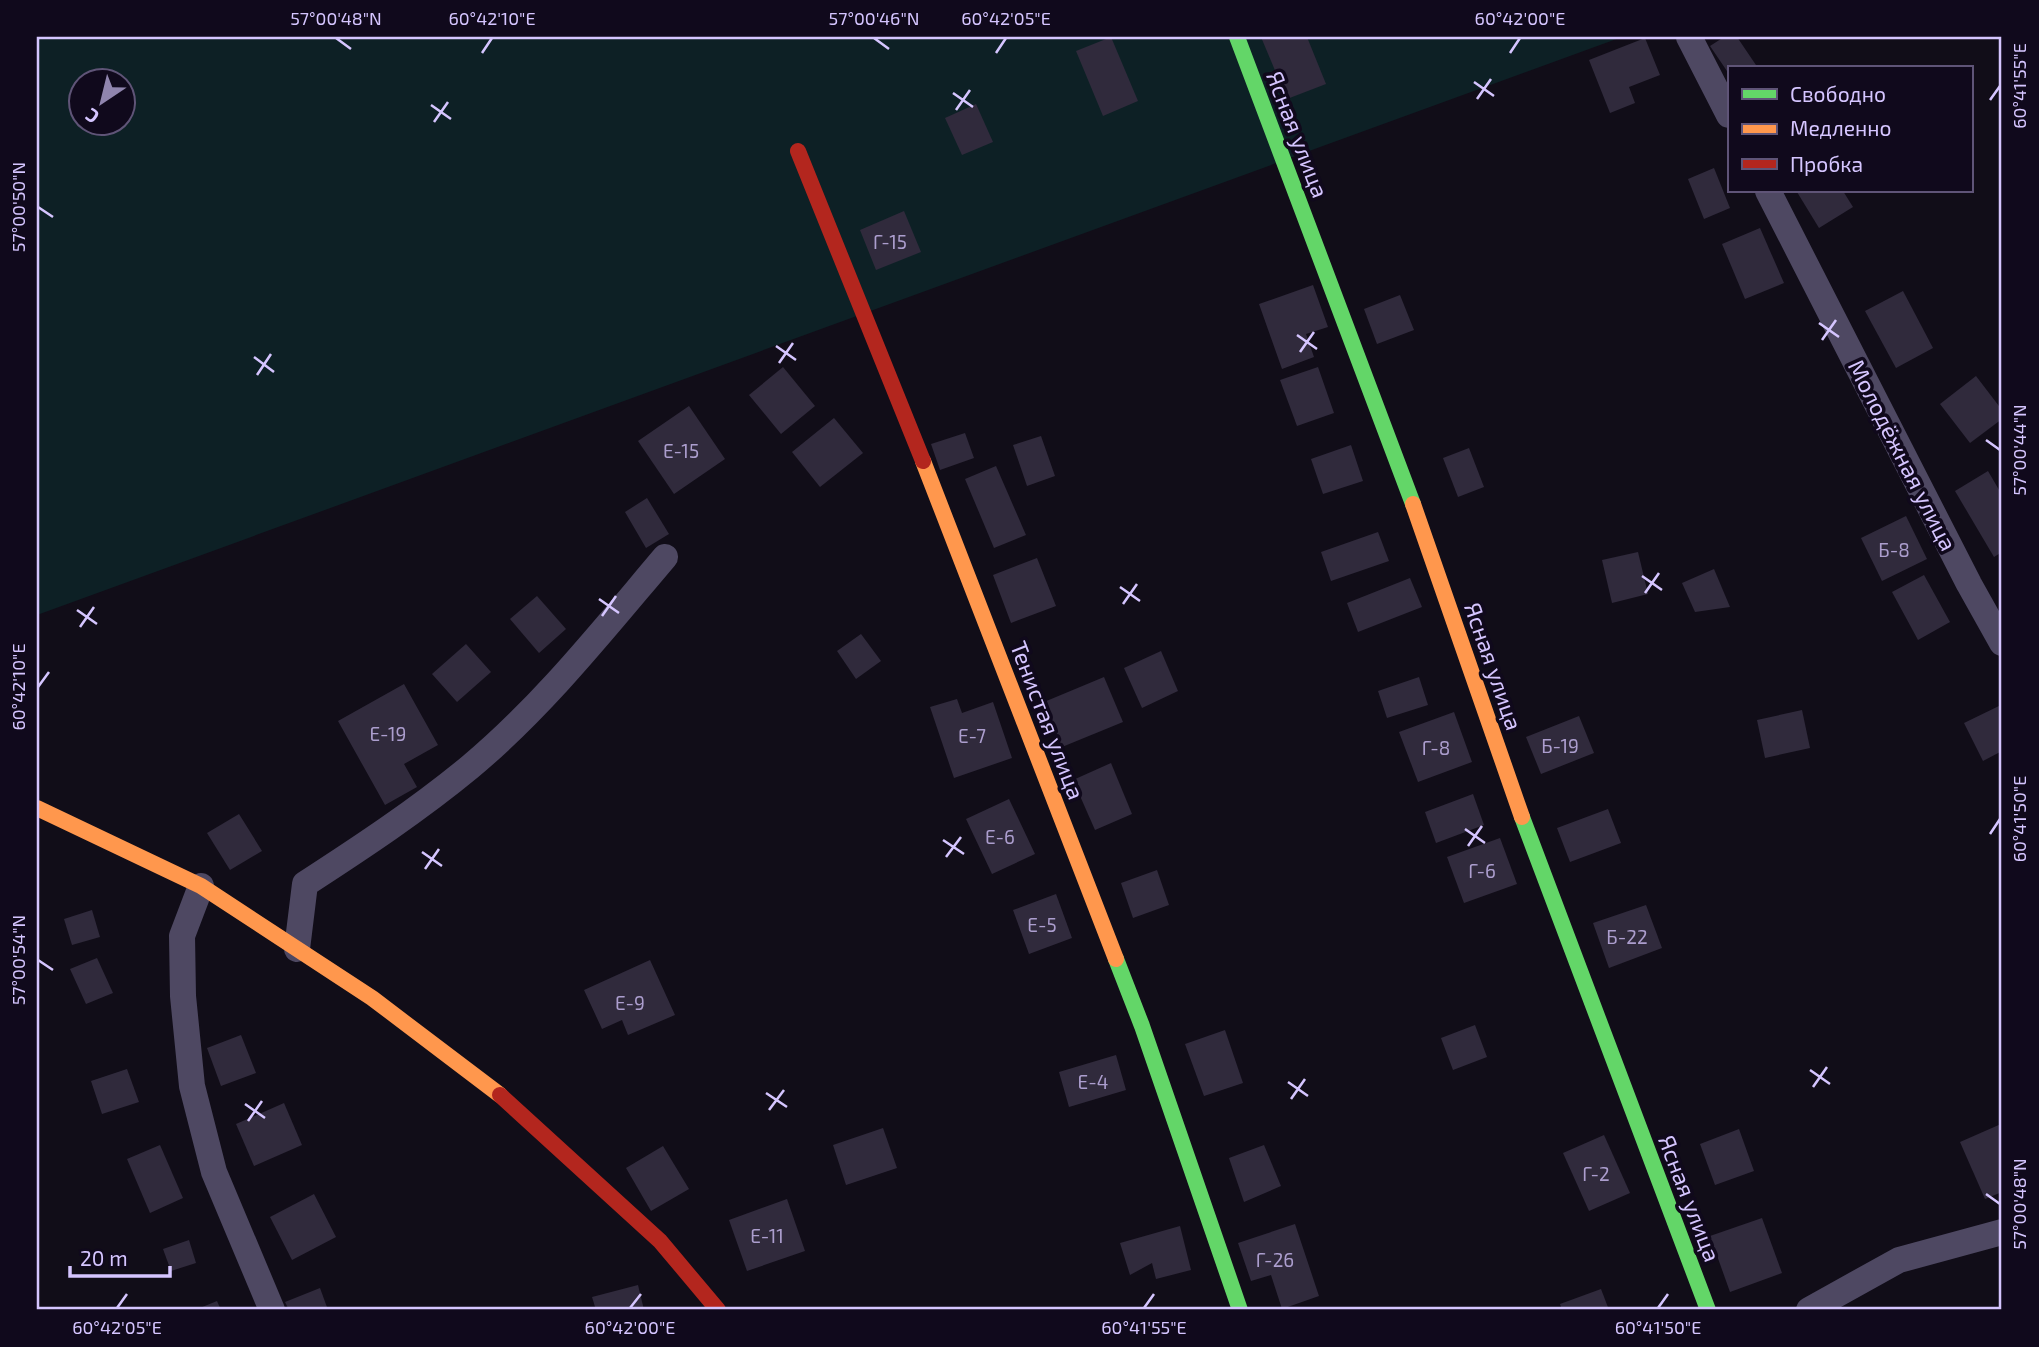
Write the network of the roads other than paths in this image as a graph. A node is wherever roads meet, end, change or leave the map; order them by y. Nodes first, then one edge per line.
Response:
1 (1237, 37) edge
2 (1689, 37) edge
3 (1728, 113) edge
4 (798, 151) dead end
5 (1769, 192) edge
6 (665, 557) dead end
7 (2002, 643) edge
8 (37, 808) edge
9 (201, 886) junction
10 (297, 949) junction
11 (2002, 1232) edge
12 (272, 1310) edge
13 (718, 1310) edge
14 (1240, 1310) edge
15 (1708, 1310) edge
16 (1809, 1310) edge

1 - 15 street, Ясная улица
2 - 3 street
4 - 14 street, Тенистая улица
5 - 7 street, Молодёжная улица
6 - 10 street
8 - 9 street
9 - 10 street
9 - 12 street
10 - 13 street
11 - 16 street

